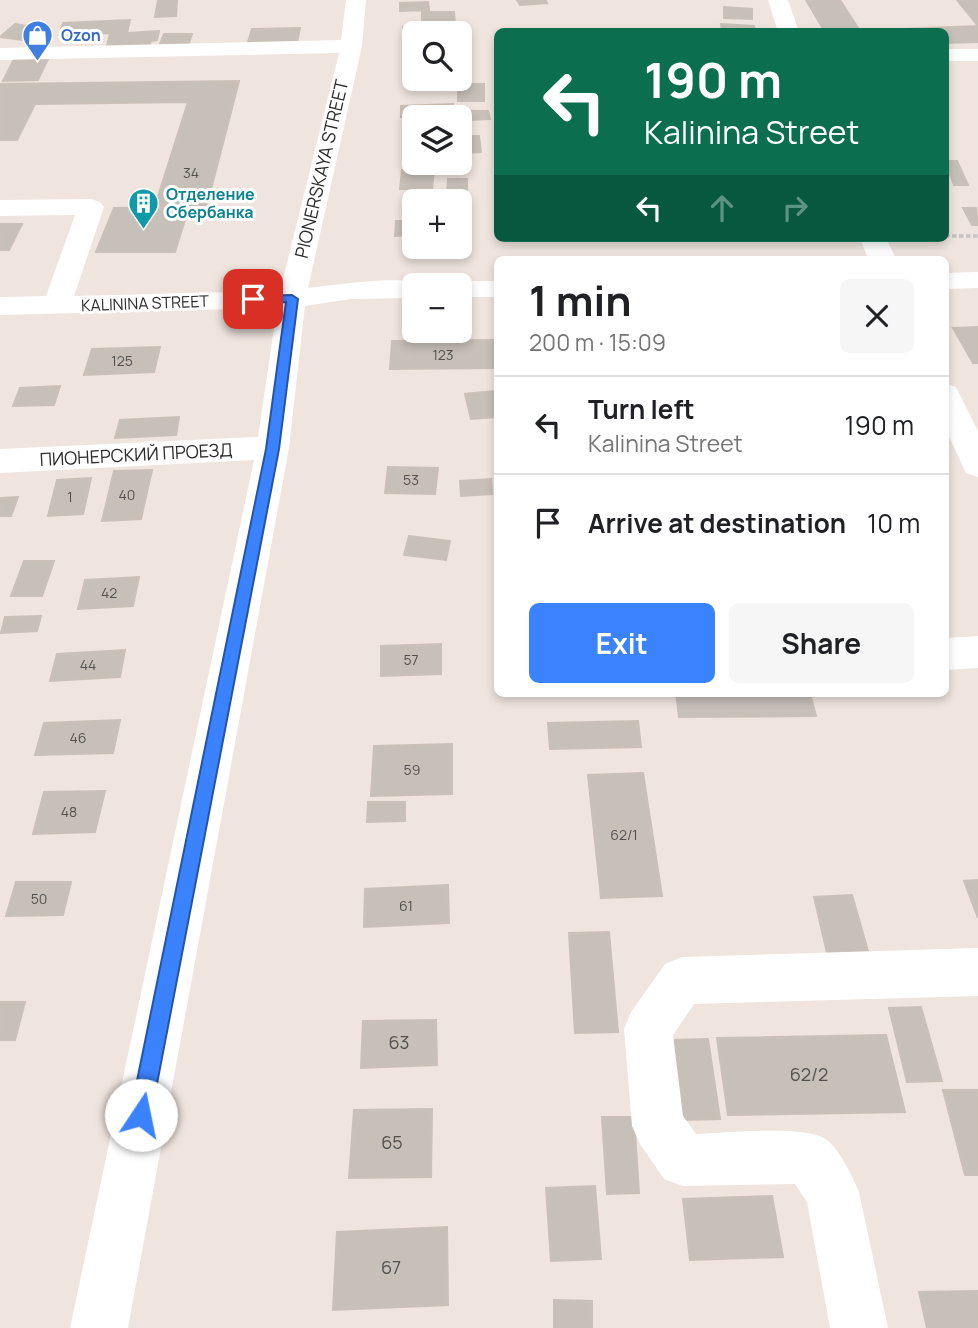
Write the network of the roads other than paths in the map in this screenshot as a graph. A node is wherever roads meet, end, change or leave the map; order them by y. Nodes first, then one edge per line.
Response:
1 (356, 0) edge
2 (778, 0) edge
3 (788, 28) edge
4 (351, 46) junction
5 (0, 54) edge
6 (949, 55) edge
7 (978, 55) edge
8 (0, 208) edge
9 (978, 280) edge
10 (949, 281) edge
11 (472, 289) edge
12 (494, 289) edge
13 (402, 290) edge
14 (292, 299) junction
15 (57, 305) junction
16 (0, 306) edge
17 (949, 403) edge
18 (272, 449) junction
19 (0, 461) edge
20 (978, 465) edge
21 (978, 652) edge
22 (949, 654) edge
23 (978, 972) edge
24 (99, 1328) edge
25 (859, 1328) edge

1 - 4 street, PIONERSKAYA STREET
2 - 3 street
4 - 5 street
4 - 14 street, PIONERSKAYA STREET
6 - 7 street
8 - 15 street
9 - 10 street
11 - 12 street
13 - 14 street, KALININA STREET
14 - 15 street, KALININA STREET
14 - 18 street, PIONERSKAYA STREET
15 - 16 street, KALININA STREET
17 - 20 street
18 - 19 street, ПИОНЕРСКИЙ ПРОЕЗД
18 - 24 street, PIONERSKAYA STREET
21 - 22 street
23 - 25 street

